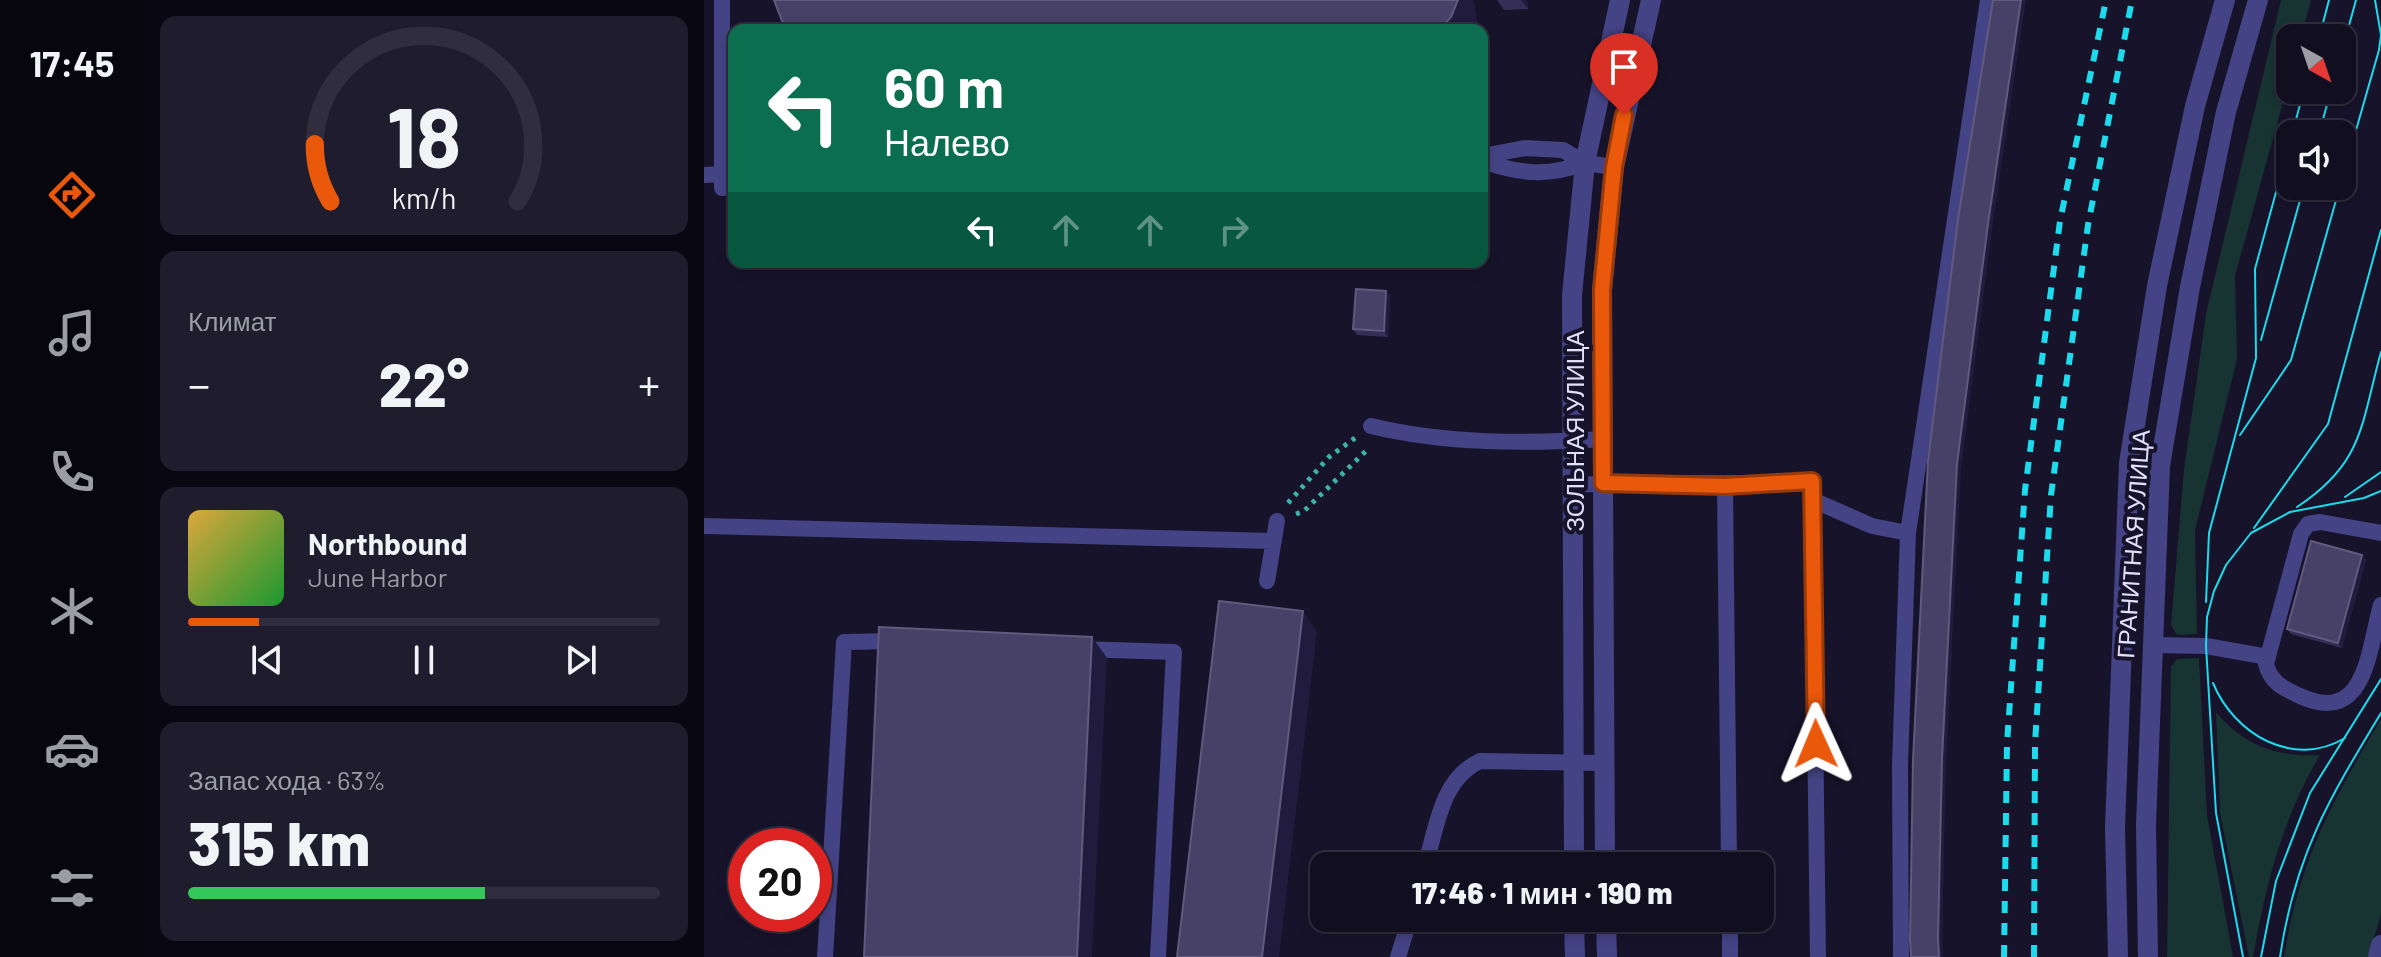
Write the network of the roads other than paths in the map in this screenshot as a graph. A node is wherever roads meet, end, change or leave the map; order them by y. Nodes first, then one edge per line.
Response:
1 (722, 0) edge
2 (1620, 0) edge
3 (1651, 0) edge
4 (1988, 0) edge
5 (2225, 0) edge
6 (2258, 0) edge
7 (1488, 157) edge
8 (1488, 160) edge
9 (1585, 163) junction
10 (1614, 167) junction
11 (722, 174) junction
12 (704, 175) edge
13 (728, 188) edge
14 (1371, 426) road end
15 (1603, 439) junction
16 (1571, 441) junction
17 (1603, 483) junction
18 (1572, 485) junction
19 (1725, 486) junction
20 (1813, 500) junction
21 (1277, 521) road end
22 (704, 526) edge
23 (1908, 533) junction
24 (2381, 533) edge
25 (1274, 541) junction
26 (1267, 581) dead end
27 (2381, 605) edge
28 (914, 642) edge
29 (2152, 645) junction
30 (1067, 648) edge
31 (2268, 657) junction
32 (1603, 763) junction
33 (1572, 764) junction
34 (1429, 852) edge
35 (1574, 852) edge
36 (1605, 852) edge
37 (1729, 852) edge
38 (1406, 932) edge
39 (1574, 932) edge
40 (1606, 932) edge
41 (1730, 932) edge
42 (2381, 945) edge
43 (825, 957) edge
44 (1158, 957) edge
45 (1398, 957) edge
46 (1575, 957) edge
47 (1607, 957) edge
48 (1730, 957) edge
49 (1818, 957) edge
50 (1901, 957) edge
51 (2118, 957) edge
52 (2148, 957) edge
53 (2378, 957) edge

1 - 11 lane
2 - 9 street, ЗОЛЬНАЯ УЛИЦА
3 - 10 street, ЗОЛЬНАЯ УЛИЦА
4 - 23 lane
5 - 51 street, ГРАНИТНАЯ УЛИЦА
6 - 29 street, ГРАНИТНАЯ УЛИЦА
7 - 9 lane
8 - 9 lane
9 - 10 lane
9 - 16 street, ЗОЛЬНАЯ УЛИЦА
10 - 15 street, ЗОЛЬНАЯ УЛИЦА
11 - 12 lane
11 - 13 lane
14 - 16 lane
15 - 16 lane
15 - 17 street, ЗОЛЬНАЯ УЛИЦА
16 - 18 street, ЗОЛЬНАЯ УЛИЦА
17 - 18 lane
17 - 19 lane
17 - 32 street, ЗОЛЬНАЯ УЛИЦА
18 - 33 street, ЗОЛЬНАЯ УЛИЦА
19 - 20 lane
19 - 37 lane
20 - 23 lane
20 - 49 lane
21 - 25 lane
22 - 25 lane
23 - 50 lane
24 - 31 lane
25 - 26 lane
27 - 31 lane
28 - 43 lane
29 - 31 lane
29 - 52 street, ГРАНИТНАЯ УЛИЦА
30 - 44 lane
32 - 33 lane
32 - 36 street, ЗОЛЬНАЯ УЛИЦА
33 - 34 lane
33 - 35 street, ЗОЛЬНАЯ УЛИЦА
38 - 45 lane
39 - 46 street
40 - 47 street
41 - 48 lane
42 - 53 street

